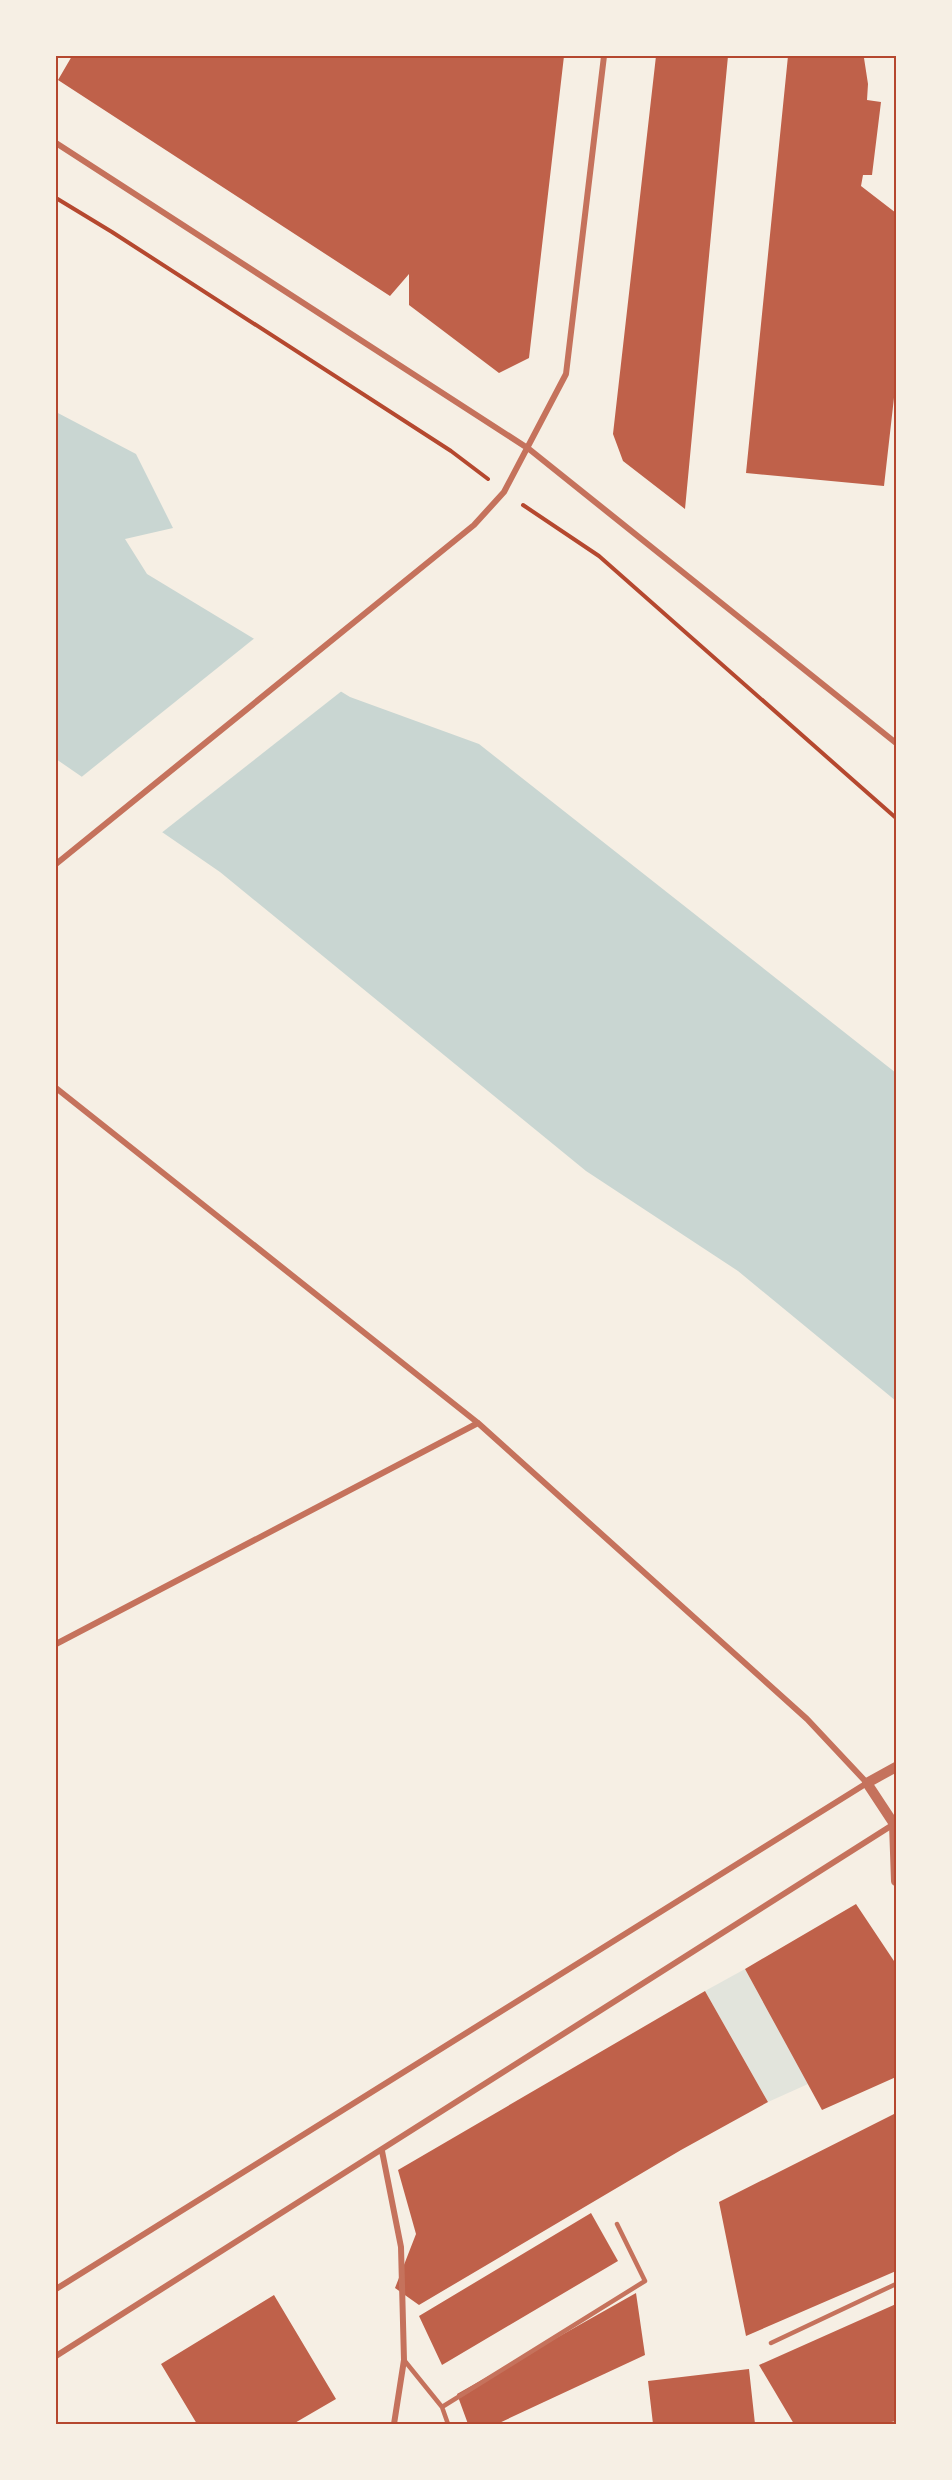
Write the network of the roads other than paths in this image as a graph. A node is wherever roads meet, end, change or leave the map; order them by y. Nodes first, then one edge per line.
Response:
1 (604, 56) edge
2 (56, 143) edge
3 (529, 449) junction
4 (897, 743) edge
5 (56, 864) edge
6 (56, 1088) edge
7 (478, 1423) junction
8 (56, 1644) edge
9 (897, 1767) edge
10 (867, 1783) junction
11 (896, 1824) edge
12 (897, 1881) edge
13 (382, 2151) junction
14 (617, 2224) dead end
15 (897, 2284) edge
16 (56, 2289) edge
17 (771, 2343) dead end
18 (56, 2356) edge
19 (405, 2360) junction
20 (442, 2407) junction
21 (394, 2424) edge
22 (448, 2424) edge

1 - 3 street
2 - 3 street
3 - 4 street
3 - 5 street
6 - 7 street
7 - 8 street
7 - 10 street
9 - 10 street
10 - 11 street
10 - 16 street
11 - 12 street
11 - 13 street
13 - 18 street
13 - 19 street
14 - 20 lane
15 - 17 lane
19 - 20 lane
19 - 21 street
20 - 22 lane

